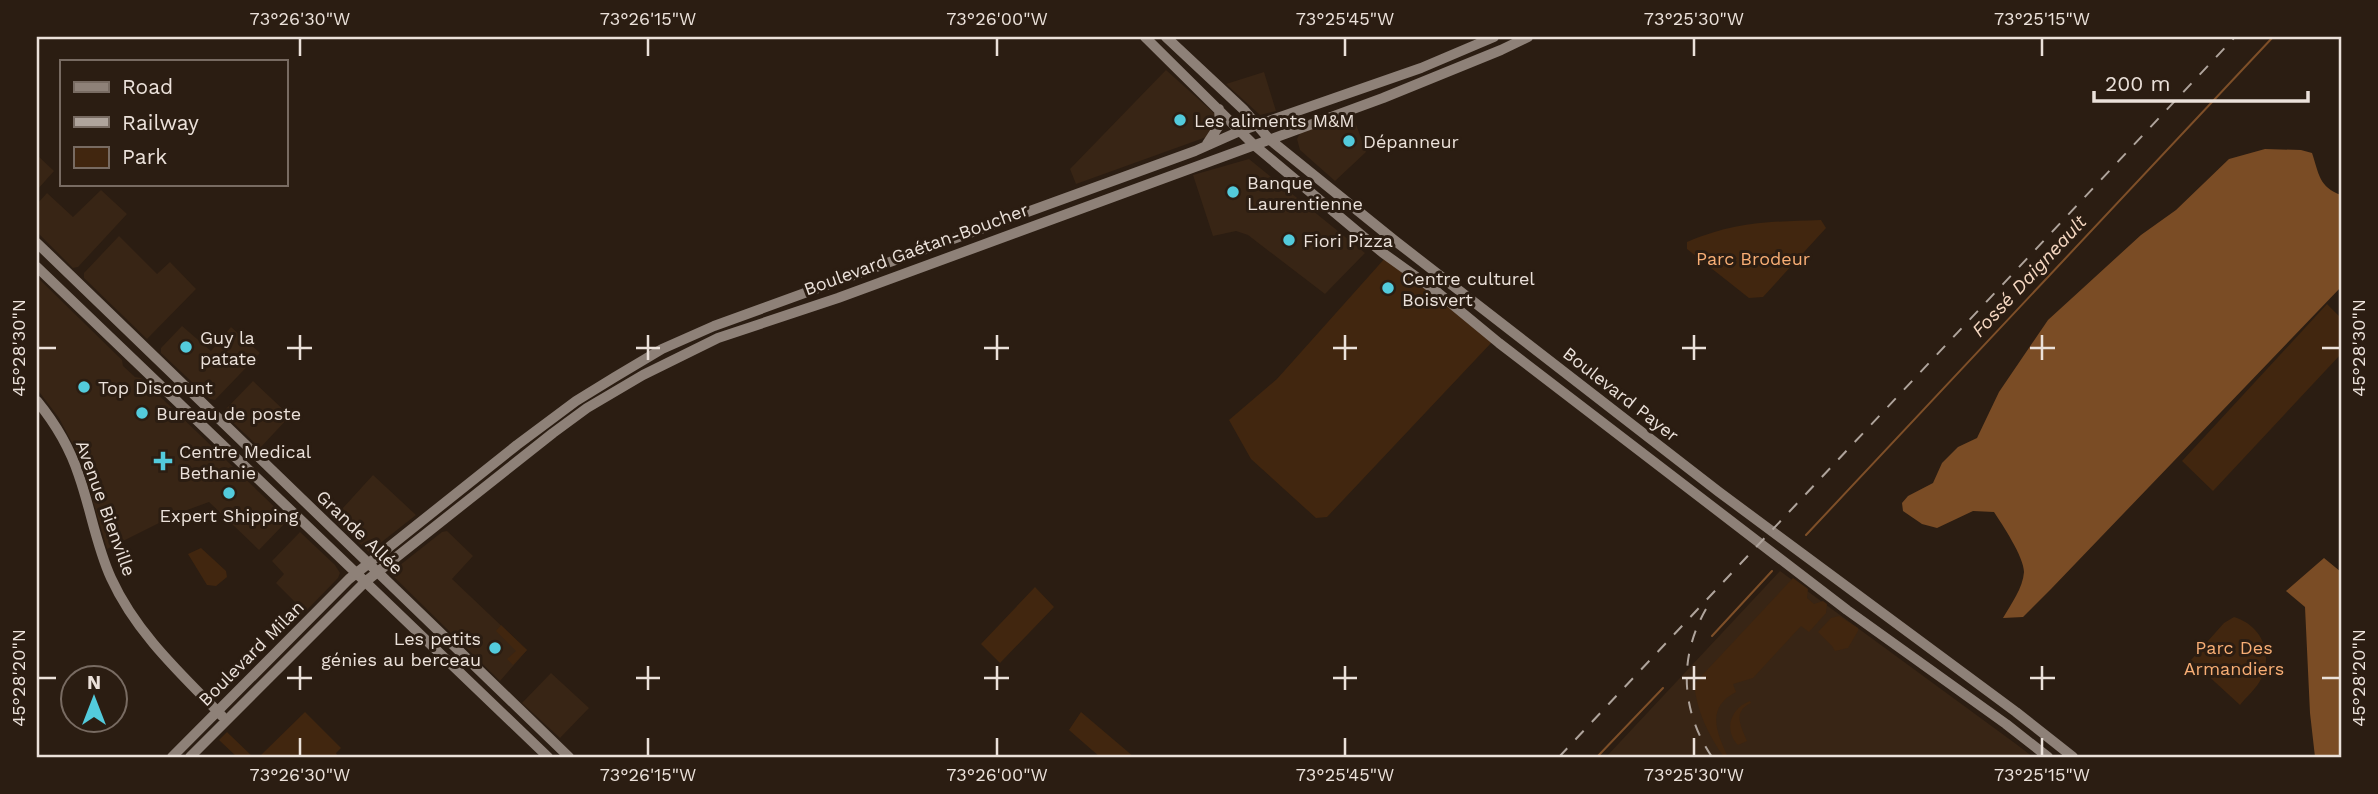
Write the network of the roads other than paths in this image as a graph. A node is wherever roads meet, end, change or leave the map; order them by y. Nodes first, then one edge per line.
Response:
1 (1145, 37) edge
2 (1166, 37) edge
3 (1494, 37) edge
4 (1528, 37) edge
5 (1219, 109) junction
6 (1257, 125) junction
7 (1240, 131) junction
8 (1269, 139) junction
9 (1254, 145) junction
10 (1205, 146) junction
11 (1329, 187) junction
12 (1093, 188) junction
13 (1319, 200) junction
14 (1098, 201) junction
15 (37, 243) edge
16 (37, 267) edge
17 (37, 401) edge
18 (1706, 482) junction
19 (1697, 494) junction
20 (368, 564) junction
21 (377, 572) junction
22 (355, 573) junction
23 (365, 582) junction
24 (218, 711) junction
25 (227, 720) junction
26 (172, 757) edge
27 (190, 757) edge
28 (548, 757) edge
29 (569, 757) edge
30 (2048, 757) edge
31 (2073, 757) edge

1 - 5 main road, Boulevard Payer
2 - 6 main road, Boulevard Payer
3 - 6 main road, Boulevard Gaétan-Boucher
4 - 8 main road, Boulevard Gaétan-Boucher
5 - 7 main road, Boulevard Payer
5 - 10 main road
6 - 7 main road, Boulevard Gaétan-Boucher
6 - 8 main road, Boulevard Payer
7 - 9 main road, Boulevard Payer
7 - 10 main road, Boulevard Gaétan-Boucher
8 - 9 main road, Boulevard Gaétan-Boucher
8 - 11 main road, Boulevard Payer
9 - 13 main road, Boulevard Payer
9 - 14 main road, Boulevard Gaétan-Boucher
10 - 12 main road, Boulevard Gaétan-Boucher
11 - 13 main road
11 - 18 main road, Boulevard Payer
12 - 14 main road
12 - 20 main road, Boulevard Gaétan-Boucher
13 - 19 main road, Boulevard Payer
14 - 21 main road, Boulevard Gaétan-Boucher
15 - 20 main road, Grande Allée
16 - 22 main road, Grande Allée
17 - 24 main road, Avenue Bienville
18 - 19 main road
18 - 31 main road, Boulevard Payer
19 - 30 main road, Boulevard Payer
20 - 21 main road, Grande Allée
20 - 22 main road, Boulevard Gaétan-Boucher
21 - 23 main road, Boulevard Gaétan-Boucher
21 - 29 main road, Grande Allée
22 - 23 main road, Grande Allée
22 - 24 main road, Boulevard Milan
23 - 25 main road, Boulevard Milan
23 - 28 main road, Grande Allée
24 - 25 main road, Avenue Bienville
24 - 26 main road, Boulevard Milan
25 - 27 main road, Boulevard Milan

